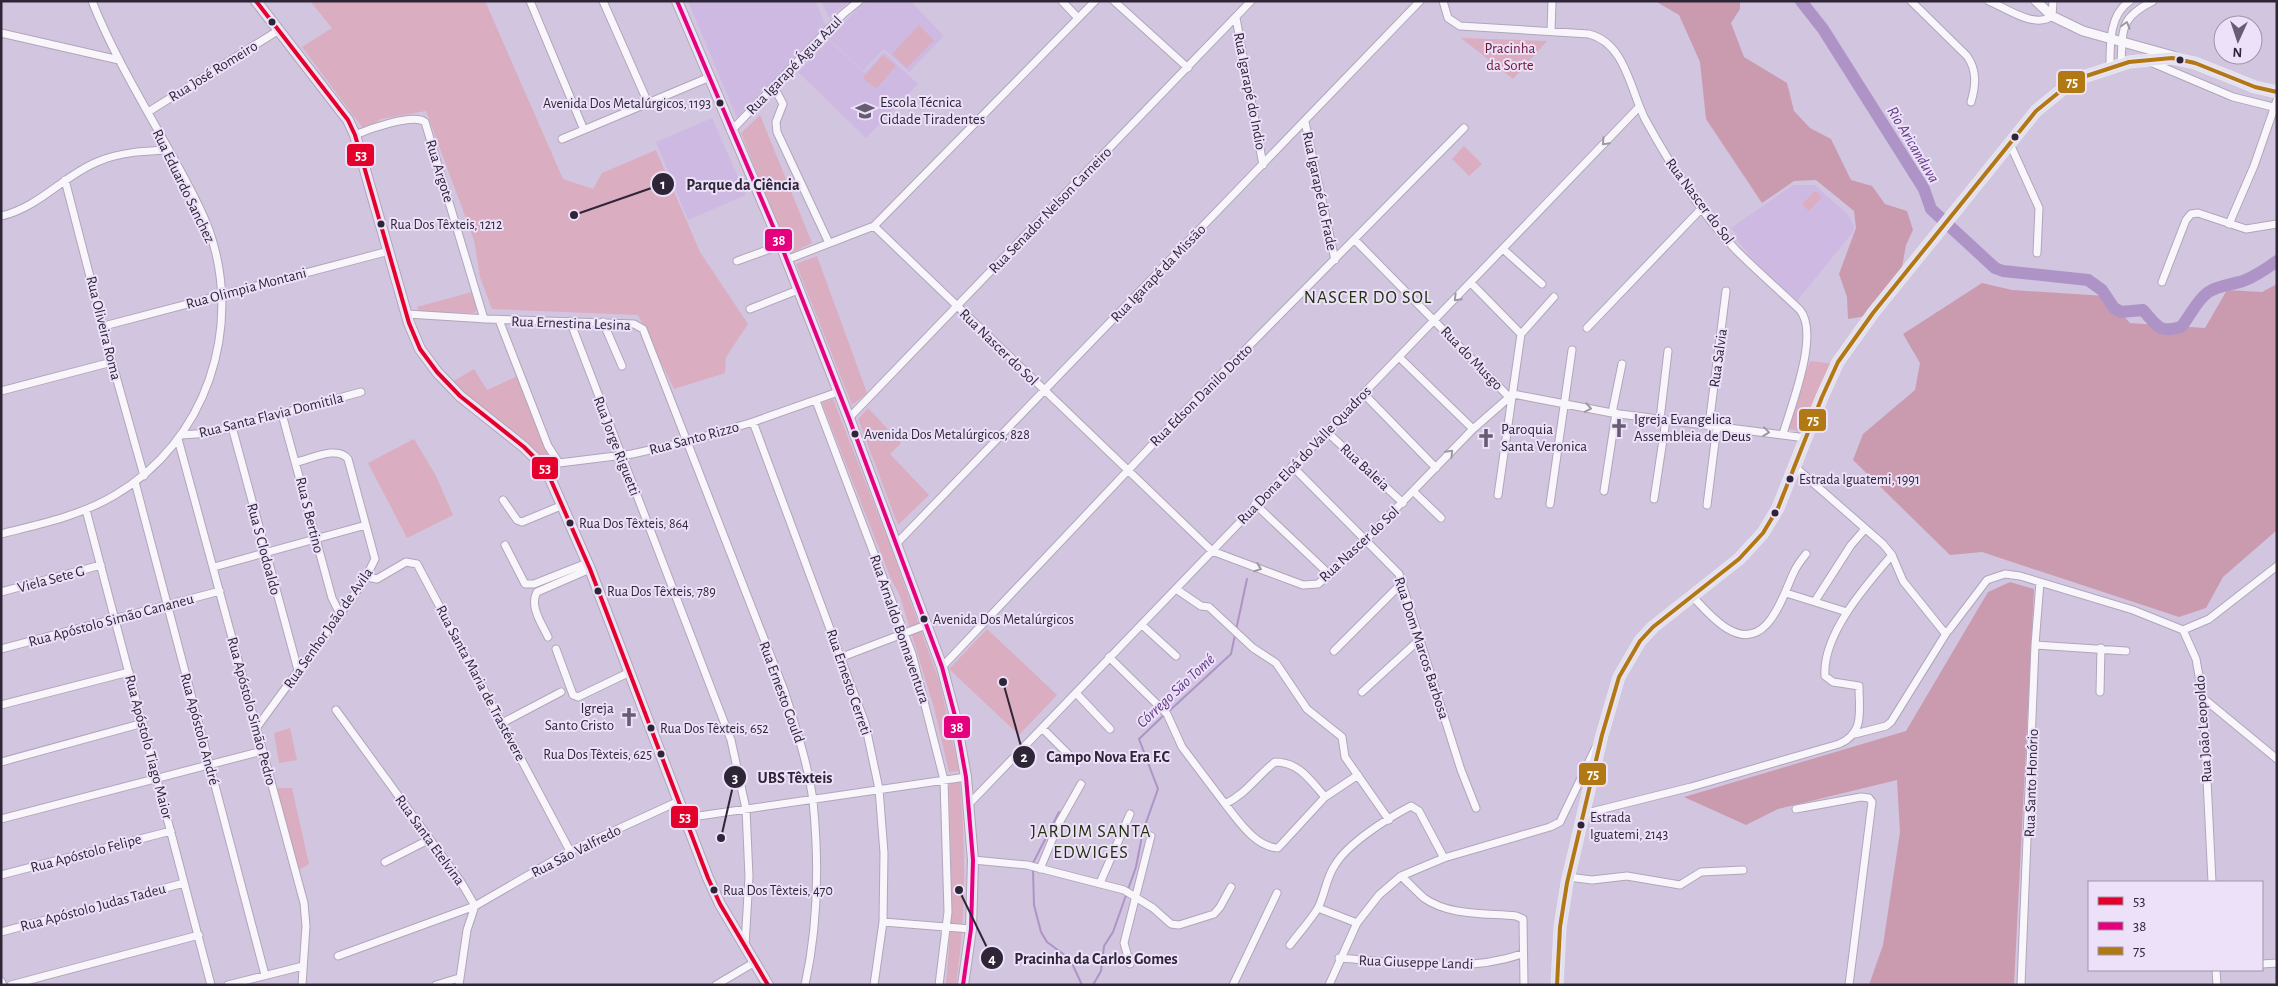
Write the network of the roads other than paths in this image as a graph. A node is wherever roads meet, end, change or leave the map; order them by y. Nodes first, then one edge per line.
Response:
1 (92, 1) edge
2 (256, 1) edge
3 (530, 1) edge
4 (603, 1) edge
5 (678, 1) edge
6 (859, 1) edge
7 (1062, 1) edge
8 (1095, 1) edge
9 (1114, 1) edge
10 (1251, 1) edge
11 (1420, 1) edge
12 (1443, 1) edge
13 (1552, 1) edge
14 (1911, 1) edge
15 (1989, 1) edge
16 (2053, 1) edge
17 (2130, 1) edge
18 (2153, 1) edge
19 (2037, 2) edge
20 (2052, 16) junction
21 (1078, 18) junction
22 (1236, 18) junction
23 (279, 30) junction
24 (1551, 31) junction
25 (1, 33) edge
26 (2111, 40) junction
27 (2122, 42) junction
28 (119, 60) junction
29 (2145, 60) junction
30 (2184, 60) junction
31 (2115, 66) junction
32 (1188, 68) junction
33 (710, 77) junction
34 (774, 87) junction
35 (2277, 92) edge
36 (2277, 100) edge
37 (1971, 102) dead end
38 (648, 103) junction
39 (1639, 107) junction
40 (2275, 108) edge
41 (148, 112) junction
42 (1305, 122) junction
43 (1464, 128) dead end
44 (584, 130) junction
45 (731, 131) junction
46 (355, 135) junction
47 (562, 139) dead end
48 (2010, 144) junction
49 (169, 150) junction
50 (1263, 165) junction
51 (65, 180) junction
52 (1701, 209) junction
53 (1, 216) edge
54 (2229, 224) junction
55 (2277, 224) edge
56 (874, 226) junction
57 (1354, 240) junction
58 (829, 244) junction
59 (781, 245) junction
60 (1503, 249) junction
61 (388, 251) junction
62 (2037, 253) dead end
63 (786, 260) junction
64 (1335, 260) junction
65 (738, 261) dead end
66 (2162, 282) dead end
67 (1471, 283) junction
68 (1542, 284) dead end
69 (798, 290) junction
70 (1726, 291) dead end
71 (222, 294) junction
72 (1554, 297) dead end
73 (957, 306) junction
74 (750, 309) dead end
75 (406, 314) junction
76 (484, 319) junction
77 (498, 320) junction
78 (1435, 320) junction
79 (570, 321) junction
80 (603, 322) junction
81 (104, 326) junction
82 (1587, 328) dead end
83 (1521, 334) junction
84 (1572, 350) dead end
85 (1668, 351) dead end
86 (1399, 357) junction
87 (112, 362) junction
88 (1622, 364) dead end
89 (622, 366) dead end
90 (1, 391) edge
91 (1044, 391) junction
92 (360, 392) dead end
93 (838, 392) junction
94 (1364, 394) junction
95 (1511, 395) junction
96 (816, 401) junction
97 (1565, 403) junction
98 (1614, 413) junction
99 (282, 414) junction
100 (849, 418) junction
101 (1663, 419) junction
102 (753, 422) junction
103 (1709, 425) junction
104 (1717, 426) junction
105 (232, 427) junction
106 (1473, 429) junction
107 (1326, 431) junction
108 (1783, 434) junction
109 (180, 437) junction
110 (1806, 438) junction
111 (686, 442) junction
112 (621, 455) junction
113 (297, 462) junction
114 (559, 463) junction
115 (1292, 466) junction
116 (1794, 467) junction
117 (1436, 468) junction
118 (546, 469) junction
119 (1128, 470) junction
120 (144, 476) junction
121 (135, 482) junction
122 (1604, 490) dead end
123 (1414, 492) junction
124 (1498, 495) dead end
125 (1654, 499) dead end
126 (503, 500) dead end
127 (1403, 503) junction
128 (1255, 504) junction
129 (1550, 504) dead end
130 (562, 505) junction
131 (1706, 505) dead end
132 (86, 510) junction
133 (1441, 518) dead end
134 (366, 525) junction
135 (1865, 529) junction
136 (1, 534) edge
137 (316, 539) junction
138 (1367, 540) junction
139 (896, 544) junction
140 (505, 545) dead end
141 (1212, 551) junction
142 (265, 552) junction
143 (1806, 554) dead end
144 (1892, 555) junction
145 (101, 565) junction
146 (588, 566) junction
147 (2277, 566) edge
148 (214, 567) junction
149 (1330, 574) junction
150 (366, 577) junction
151 (1403, 582) junction
152 (2040, 582) junction
153 (1176, 589) junction
154 (220, 591) junction
155 (1, 592) edge
156 (1786, 593) junction
157 (1691, 595) junction
158 (1815, 601) junction
159 (168, 605) junction
160 (1848, 612) junction
161 (340, 614) junction
162 (115, 618) junction
163 (926, 625) junction
164 (1142, 625) junction
165 (2183, 630) junction
166 (1947, 632) junction
167 (905, 634) junction
168 (548, 638) dead end
169 (1420, 639) junction
170 (2035, 645) junction
171 (1, 648) edge
172 (2101, 648) junction
173 (556, 649) dead end
174 (1334, 650) dead end
175 (2126, 651) dead end
176 (1176, 656) dead end
177 (842, 657) junction
178 (1109, 657) junction
179 (942, 667) junction
180 (298, 670) junction
181 (129, 672) junction
182 (630, 672) junction
183 (560, 692) dead end
184 (1362, 692) dead end
185 (2100, 692) dead end
186 (1076, 693) junction
187 (2203, 698) junction
188 (1, 705) edge
189 (336, 710) dead end
190 (502, 723) junction
191 (143, 724) junction
192 (257, 728) junction
193 (1042, 728) junction
194 (1110, 729) dead end
195 (1602, 734) junction
196 (1855, 734) junction
197 (262, 751) junction
198 (1071, 757) dead end
199 (2277, 759) edge
200 (1, 762) edge
201 (209, 764) junction
202 (1358, 774) junction
203 (157, 777) junction
204 (966, 777) junction
205 (944, 780) junction
206 (1081, 784) dead end
207 (879, 789) junction
208 (1325, 797) junction
209 (812, 800) junction
210 (679, 801) junction
211 (969, 804) junction
212 (1226, 804) junction
213 (1476, 808) dead end
214 (746, 809) junction
215 (1796, 809) dead end
216 (1130, 814) dead end
217 (1583, 814) junction
218 (685, 818) junction
219 (1, 819) edge
220 (1389, 820) junction
221 (171, 830) junction
222 (1151, 836) dead end
223 (430, 839) junction
224 (570, 851) junction
225 (1444, 858) junction
226 (973, 860) junction
227 (385, 862) dead end
228 (1040, 869) junction
229 (1743, 870) dead end
230 (1, 875) edge
231 (1401, 876) junction
232 (1568, 877) junction
233 (2212, 881) edge
234 (184, 883) junction
235 (1100, 883) junction
236 (1231, 887) dead end
237 (1277, 893) dead end
238 (1134, 895) junction
239 (476, 906) junction
240 (1318, 908) junction
241 (883, 922) junction
242 (1357, 923) junction
243 (947, 928) junction
244 (971, 930) junction
245 (1, 932) edge
246 (199, 935) junction
247 (1290, 945) dead end
248 (745, 946) junction
249 (1522, 954) junction
250 (338, 956) dead end
251 (1339, 958) junction
252 (755, 962) junction
253 (2277, 963) edge
254 (1130, 964) dead end
255 (2263, 964) edge
256 (303, 966) junction
257 (2216, 971) edge
258 (265, 975) junction
259 (459, 981) edge
260 (11, 985) edge
261 (211, 985) edge
262 (228, 985) edge
263 (302, 985) edge
264 (436, 985) edge
265 (716, 985) edge
266 (768, 985) edge
267 (805, 985) edge
268 (874, 985) edge
269 (939, 985) edge
270 (963, 985) edge
271 (1233, 985) edge
272 (1329, 985) edge
273 (1524, 985) edge
274 (1557, 985) edge
275 (1849, 985) edge
276 (2022, 985) edge
277 (2217, 985) edge

1 - 28 street, Rua Eduardo Sanchez
2 - 23 main road
3 - 44 street
4 - 38 street
5 - 33 main road
6 - 34 street, Rua Igarapé Água Azul
7 - 21 street
8 - 21 street
9 - 32 street
10 - 22 street, Rua Senador Nelson Carneiro
11 - 42 street, Rua Igarapé da Missão
12 - 24 street, Rua Nascer do Sol
13 - 24 street
14 - 37 street
15 - 20 street
16 - 20 street
17 - 26 street
27 -> 18 street
19 - 20 street
20 - 26 street
21 - 56 street
22 - 32 street, Rua Senador Nelson Carneiro
22 - 50 street, Rua Igarapé do Indio
23 - 41 street, Rua José Romeiro
23 - 46 main road
24 - 39 street, Rua Nascer do Sol
25 - 28 street
26 - 27 street
26 - 31 street
27 - 30 street
27 - 31 street
28 - 41 street, Rua Eduardo Sanchez
29 - 30 main road
29 - 31 main road
29 - 40 street
30 - 35 main road
31 - 48 main road
32 - 73 street, Rua Senador Nelson Carneiro
33 - 38 street
33 - 45 main road
34 - 45 street, Rua Igarapé Água Azul
34 - 58 street
36 - 40 street
38 - 44 street
39 - 52 street, Rua Nascer do Sol
39 -> 60 street, Rua Dona Eloá do Valle Quadros
40 - 54 street
41 - 49 street, Rua Eduardo Sanchez
42 - 50 street, Rua Igarapé da Missão
42 - 64 street, Rua Igarapé do Frade
43 - 57 street, Rua Edson Danilo Dotto
44 - 47 street
45 - 59 main road
46 - 61 main road
46 - 76 street, Rua Argote
48 - 62 street
48 - 110 main road
49 - 51 street
49 - 71 street, Rua Eduardo Sanchez
50 - 91 street, Rua Igarapé da Missão
51 - 53 street
51 - 81 street, Rua Oliveira Roma
52 - 82 street
52 - 108 street, Rua Nascer do Sol
54 - 55 street
54 - 66 street
56 - 58 street
56 - 73 street, Rua Nascer do Sol
57 - 64 street, Rua Edson Danilo Dotto
57 - 78 street, Rua do Musgo
58 - 63 street
59 - 63 main road
59 - 65 street
60 - 67 street, Rua Dona Eloá do Valle Quadros
60 - 68 street
61 - 71 street, Rua Olimpia Montani
61 - 75 main road
63 - 69 main road
64 - 119 street, Rua Edson Danilo Dotto
67 -> 78 street, Rua Dona Eloá do Valle Quadros
67 - 83 street
69 - 74 street
69 - 93 main road
70 - 103 street, Rua Salvia
71 - 81 street, Rua Olimpia Montani
71 - 109 street, Rua Eduardo Sanchez
72 - 83 street
73 - 91 street, Rua Nascer do Sol
73 - 100 street, Rua Senador Nelson Carneiro
75 - 76 street, Rua Ernestina Lesina
75 - 118 main road
76 - 77 street, Rua Ernestina Lesina
77 - 79 street, Rua Ernestina Lesina
77 - 114 street
78 - 86 street, Rua Dona Eloá do Valle Quadros
78 - 95 street, Rua do Musgo
79 - 80 street, Rua Ernestina Lesina
79 - 112 street, Rua Jorge Riguetti
80 - 89 street
80 - 111 street, Rua Ernestina Lesina
81 - 87 street, Rua Oliveira Roma
83 - 95 street
84 - 97 street
85 - 101 street
86 - 94 street, Rua Dona Eloá do Valle Quadros
86 - 106 street
87 - 90 street
87 - 120 street, Rua Oliveira Roma
88 - 98 street
91 - 119 street, Rua Nascer do Sol
91 - 139 street, Rua Igarapé da Missão
92 - 99 street, Rua Santa Flavia Domitila
93 - 96 street, Rua Santo Rizzo
93 - 100 main road
94 - 107 street, Rua Dona Eloá do Valle Quadros
94 - 117 street
95 - 97 street
95 - 106 street, Rua Nascer do Sol
95 - 124 street
96 - 102 street, Rua Santo Rizzo
96 - 167 street, Rua Arnaldo Bonnaventura
97 -> 98 street
97 - 129 street
98 - 101 street
98 - 122 street
99 - 105 street, Rua Santa Flavia Domitila
99 - 113 street, Rua S Bertino
100 - 139 main road
101 - 103 street
101 - 125 street
102 - 111 street, Rua Santo Rizzo
102 - 177 street, Rua Ernesto Cerreti
103 - 104 street
104 -> 108 street
104 - 131 street
105 - 109 street, Rua Santa Flavia Domitila
105 - 142 street, Rua S Clodoaldo
117 -> 106 street, Rua Nascer do Sol
107 - 115 street, Rua Dona Eloá do Valle Quadros
107 - 127 street, Rua Baleia
108 - 110 street
109 - 120 street, Rua Eduardo Sanchez
109 - 148 street, Rua Apóstolo Simão Pedro
110 - 116 main road
111 - 112 street, Rua Santo Rizzo
111 - 209 street, Rua Ernesto Gould
112 - 114 street, Rua Santo Rizzo
112 - 214 street, Rua Jorge Riguetti
113 - 134 street, Rua Senhor João de Avila
113 - 137 street, Rua S Bertino
114 - 118 street, Rua Santo Rizzo
115 - 128 street, Rua Dona Eloá do Valle Quadros
115 - 138 street, Rua Dom Marcos Barbosa
116 - 135 street
116 - 157 main road
117 - 123 street, Rua Nascer do Sol
118 - 130 main road
119 - 141 street, Rua Nascer do Sol
119 - 179 street, Rua Edson Danilo Dotto
120 - 121 street, Rua Eduardo Sanchez
121 - 132 street, Rua Eduardo Sanchez
121 - 159 street, Rua Apóstolo André
123 - 127 street, Rua Nascer do Sol
123 - 133 street
126 - 130 street
127 - 138 street, Rua Nascer do Sol
128 - 141 street, Rua Dona Eloá do Valle Quadros
128 - 149 street
130 - 146 main road
132 - 136 street, Rua Eduardo Sanchez
132 - 145 street, Rua Apóstolo Tiago Maior
134 - 137 street
134 - 150 street, Rua Senhor João de Avila
135 - 144 street
135 - 158 street
137 - 142 street
137 - 161 street, Rua S Bertino
138 - 149 street, Rua Nascer do Sol
138 - 151 street, Rua Dom Marcos Barbosa
139 - 163 main road
140 - 146 street
141 -> 149 street, Rua Nascer do Sol
141 - 153 street, Rua Dona Eloá do Valle Quadros
142 - 148 street
142 - 180 street, Rua S Clodoaldo
143 - 156 street
144 - 160 street
144 - 166 street
145 - 155 street, Viela Sete G
145 - 162 street, Rua Apóstolo Tiago Maior
146 - 168 street
146 - 182 main road
147 - 165 street
148 - 154 street, Rua Apóstolo Simão Pedro
150 - 161 street, Rua Senhor João de Avila
150 - 190 street, Rua Santa Maria de Trastévere
151 - 169 street, Rua Dom Marcos Barbosa
151 - 174 street
152 - 165 street
152 - 166 street
152 - 170 street, Rua Santo Honório
153 - 164 street, Rua Dona Eloá do Valle Quadros
153 - 202 street
154 - 159 street, Rua Apóstolo Simão Cananeu
154 - 192 street, Rua Apóstolo Simão Pedro
156 - 157 street
156 - 158 street
157 - 195 main road
158 - 160 street
159 - 162 street, Rua Apóstolo Simão Cananeu
159 - 201 street, Rua Apóstolo André
160 - 196 street
161 - 180 street, Rua Senhor João de Avila
162 - 171 street, Rua Apóstolo Simão Cananeu
162 - 181 street, Rua Apóstolo Tiago Maior
163 - 167 street
163 - 179 main road
164 - 176 street
164 - 178 street, Rua Dona Eloá do Valle Quadros
165 - 187 street, Rua João Leopoldo
166 - 196 street
167 - 177 street
167 - 205 street, Rua Arnaldo Bonnaventura
169 - 184 street
169 - 213 street, Rua Dom Marcos Barbosa
170 - 172 street
170 - 276 street, Rua Santo Honório
172 - 175 street
172 - 185 street
173 - 182 street
177 - 207 street, Rua Ernesto Cerreti
178 - 186 street, Rua Dona Eloá do Valle Quadros
178 - 212 street
179 - 204 main road
180 - 192 street, Rua Senhor João de Avila
181 - 188 street
181 - 191 street, Rua Apóstolo Tiago Maior
182 - 210 main road
183 - 190 street
186 - 193 street, Rua Dona Eloá do Valle Quadros
186 - 194 street
187 - 199 street
187 - 233 street, Rua João Leopoldo
189 - 223 street, Rua Santa Etelvina
190 - 224 street, Rua Santa Maria de Trastévere
191 - 200 street
191 - 203 street, Rua Apóstolo Tiago Maior
192 - 197 street, Rua Apóstolo Simão Pedro
193 - 198 street
193 - 211 street, Rua Dona Eloá do Valle Quadros
195 - 217 main road
195 - 225 street
196 - 217 street
197 - 201 street
197 - 256 street, Rua Apóstolo Simão Pedro
201 - 203 street
201 - 258 street, Rua Apóstolo André
202 - 208 street
202 - 220 street
203 - 219 street
203 - 221 street, Rua Apóstolo Tiago Maior
204 - 205 street
204 - 211 main road
205 - 207 street
205 - 243 street, Rua Arnaldo Bonnaventura
206 - 228 street
207 - 209 street
207 - 241 street, Rua Ernesto Cerreti
208 - 212 street
208 - 212 street
209 - 214 street
209 - 267 street, Rua Ernesto Gould
210 - 218 main road
210 - 224 street, Rua São Valfredo
211 - 226 main road
214 - 218 street
214 - 248 street, Rua Jorge Riguetti
215 - 275 street
216 - 235 street
217 - 232 main road
218 - 248 main road
220 - 225 street
220 - 240 street
221 - 230 street, Rua Apóstolo Felipe
221 - 234 street, Rua Apóstolo Tiago Maior
222 - 238 street
223 - 227 street
223 - 239 street, Rua Santa Etelvina
224 - 239 street, Rua São Valfredo
225 - 231 street
226 - 228 street
226 - 244 main road
228 - 235 street
229 - 232 street
231 - 242 street
231 - 249 street
232 - 274 main road
234 - 245 street, Rua Apóstolo Judas Tadeu
234 - 246 street, Rua Apóstolo Tiago Maior
235 - 238 street
236 - 238 street
237 - 271 street
238 - 254 street
239 - 250 street, Rua São Valfredo
239 - 259 street
240 - 242 street
240 - 247 street
241 - 243 street
241 - 268 street, Rua Ernesto Cerreti
242 - 251 street
243 - 244 street
243 - 269 street, Rua Arnaldo Bonnaventura
244 - 270 main road
246 - 260 street
246 - 261 street, Rua Apóstolo Tiago Maior
248 - 252 main road
249 - 251 street, Rua Giuseppe Landi
249 - 273 street
251 - 272 street
252 - 265 street
252 - 266 main road
253 - 255 street
256 - 258 street
256 - 263 street, Rua Apóstolo Simão Pedro
257 - 277 street
258 - 262 street
259 - 264 street

